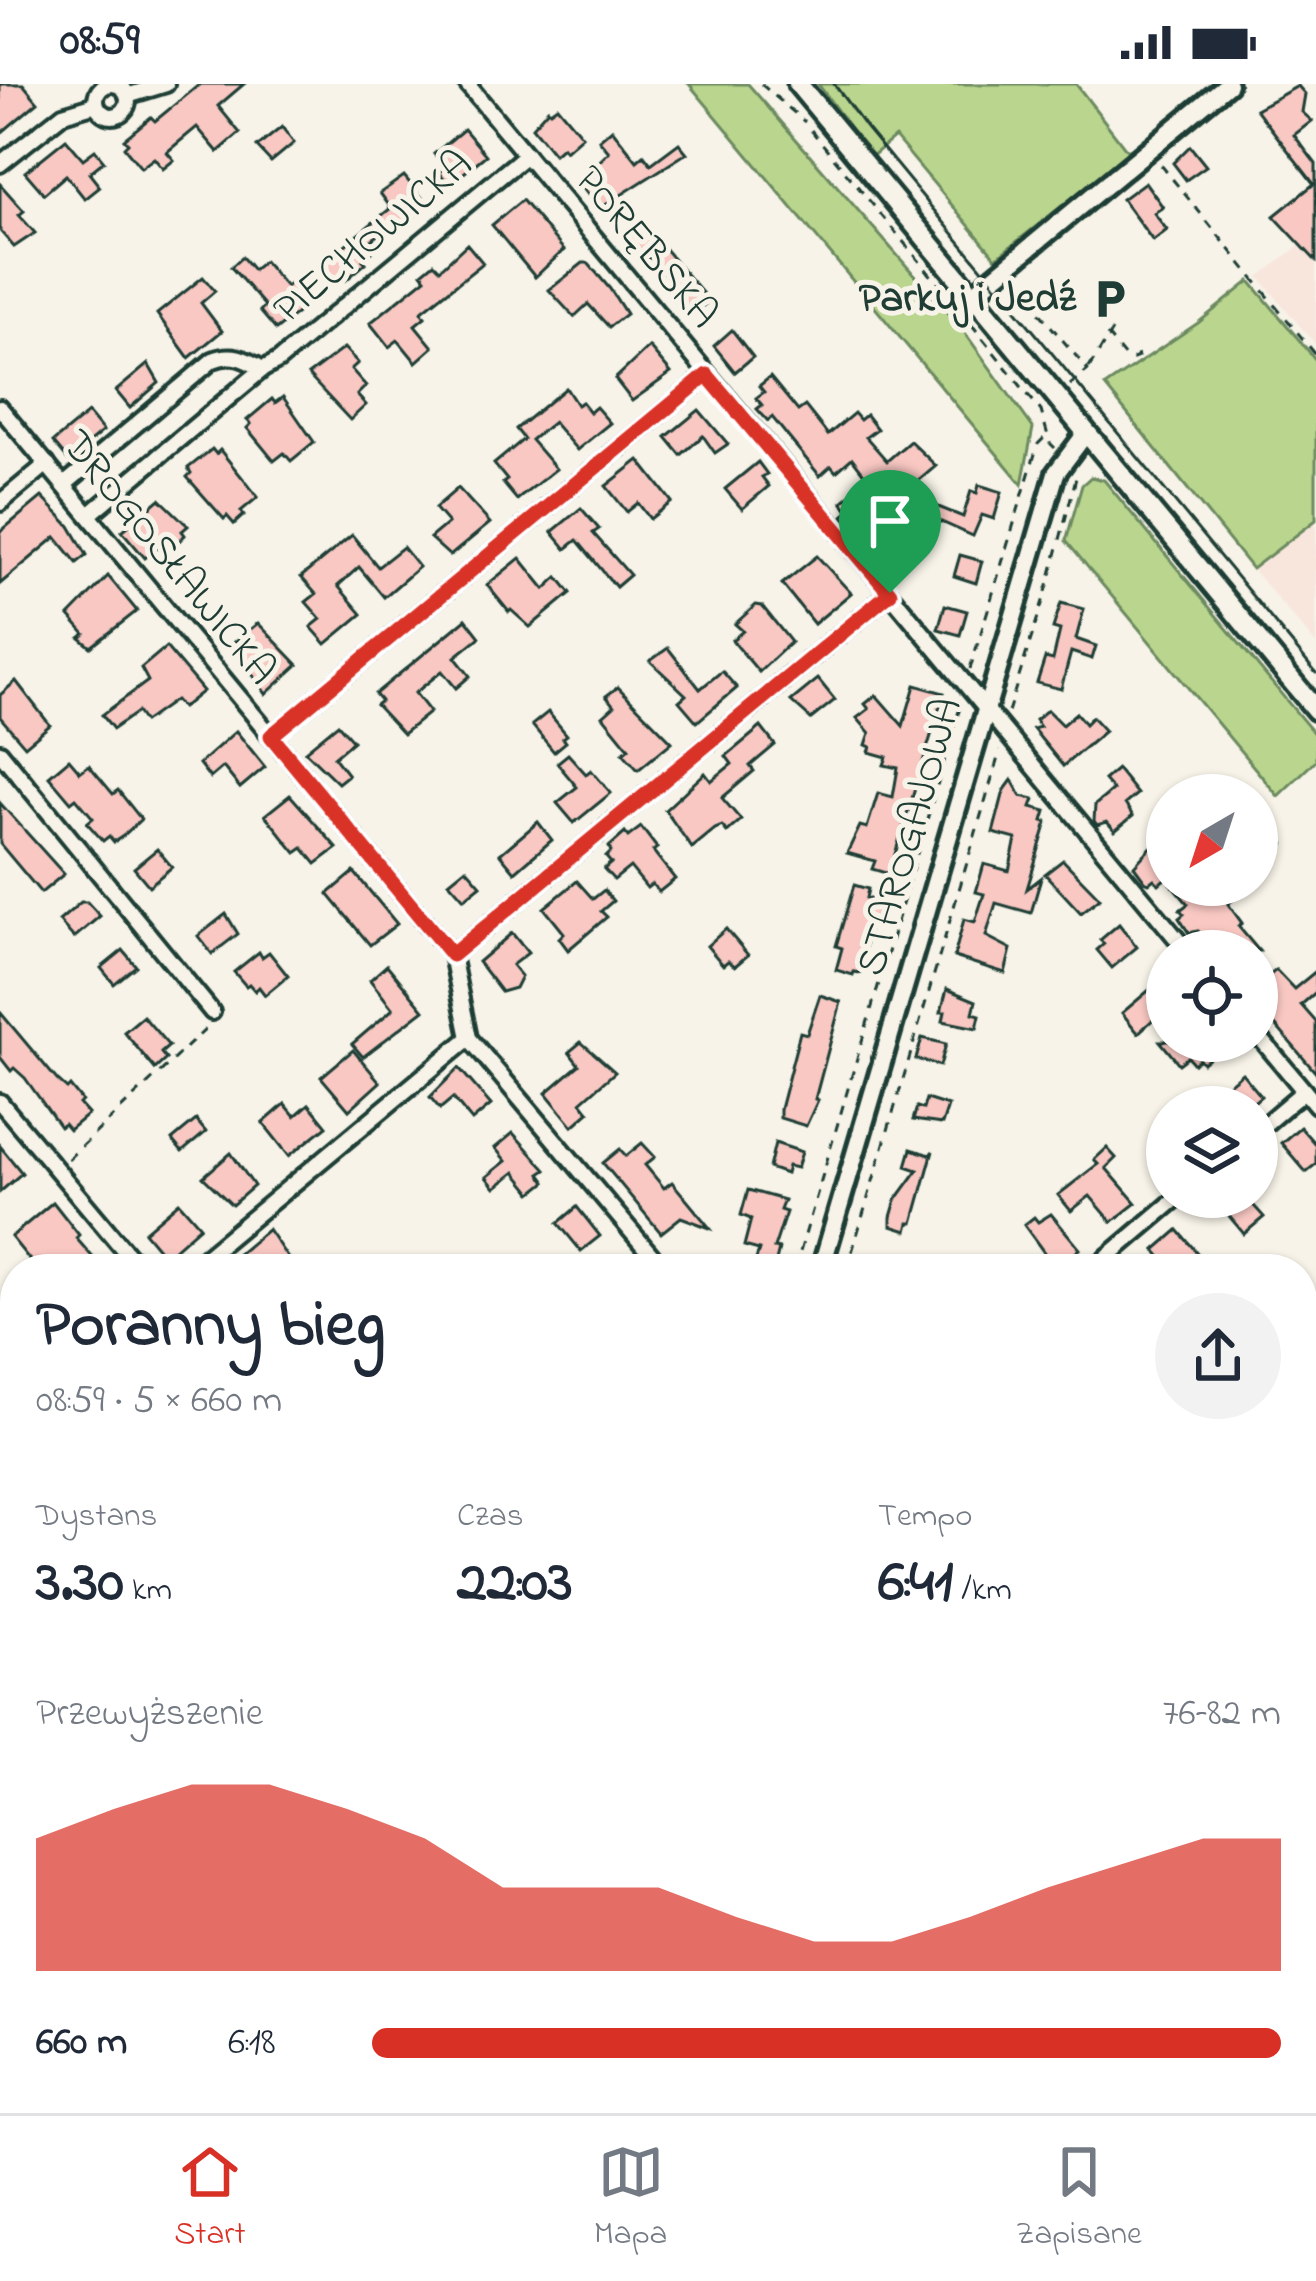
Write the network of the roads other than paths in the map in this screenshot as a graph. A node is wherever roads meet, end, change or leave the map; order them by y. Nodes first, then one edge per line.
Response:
1 (166, 84) edge
2 (467, 84) edge
3 (1228, 84) edge
4 (804, 90) edge
5 (127, 96) junction
6 (96, 104) junction
7 (526, 155) junction
8 (0, 164) edge
9 (971, 296) junction
10 (263, 369) junction
11 (707, 375) junction
12 (0, 408) edge
13 (1086, 433) junction
14 (47, 464) junction
15 (64, 485) junction
16 (0, 503) edge
17 (88, 515) junction
18 (890, 593) junction
19 (1316, 710) edge
20 (986, 712) junction
21 (271, 736) junction
22 (0, 752) edge
23 (1169, 930) edge
24 (452, 955) junction
25 (212, 1012) road end
26 (470, 1038) junction
27 (1278, 1059) edge
28 (1304, 1091) junction
29 (0, 1102) edge
30 (1316, 1105) edge
31 (1278, 1113) edge
32 (1153, 1218) edge
33 (128, 1254) edge
34 (208, 1254) edge
35 (650, 1254) edge
36 (825, 1254) edge
37 (1111, 1254) edge

1 - 5 street
2 - 7 street, PORĘBSKA
3 - 9 street
4 - 9 main road
5 - 6 street
5 - 6 street
6 - 8 street
7 - 10 street, PIECHOWICKA
7 - 11 street, PORĘBSKA
9 - 13 main road
10 - 15 street, PIECHOWICKA
10 - 17 street, PIECHOWICKA
11 - 18 street, PORĘBSKA
11 - 21 street
12 - 14 street, DROGOSŁAWICKA
13 - 19 main road
13 - 20 street, STAROGAJOWA
14 - 15 street, DROGOSŁAWICKA
14 - 16 street
15 - 17 street, DROGOSŁAWICKA
17 - 21 street, DROGOSŁAWICKA
18 - 20 street, PORĘBSKA
18 - 24 street
20 - 23 street, PORĘBSKA
20 - 36 street, STAROGAJOWA
21 - 24 street, DROGOSŁAWICKA
22 - 25 street
24 - 26 street, DROGOSŁAWICKA
26 - 34 street
26 - 35 street, DROGOSŁAWICKA
27 - 28 street
28 - 30 street
28 - 31 street
29 - 33 street
32 - 37 street

